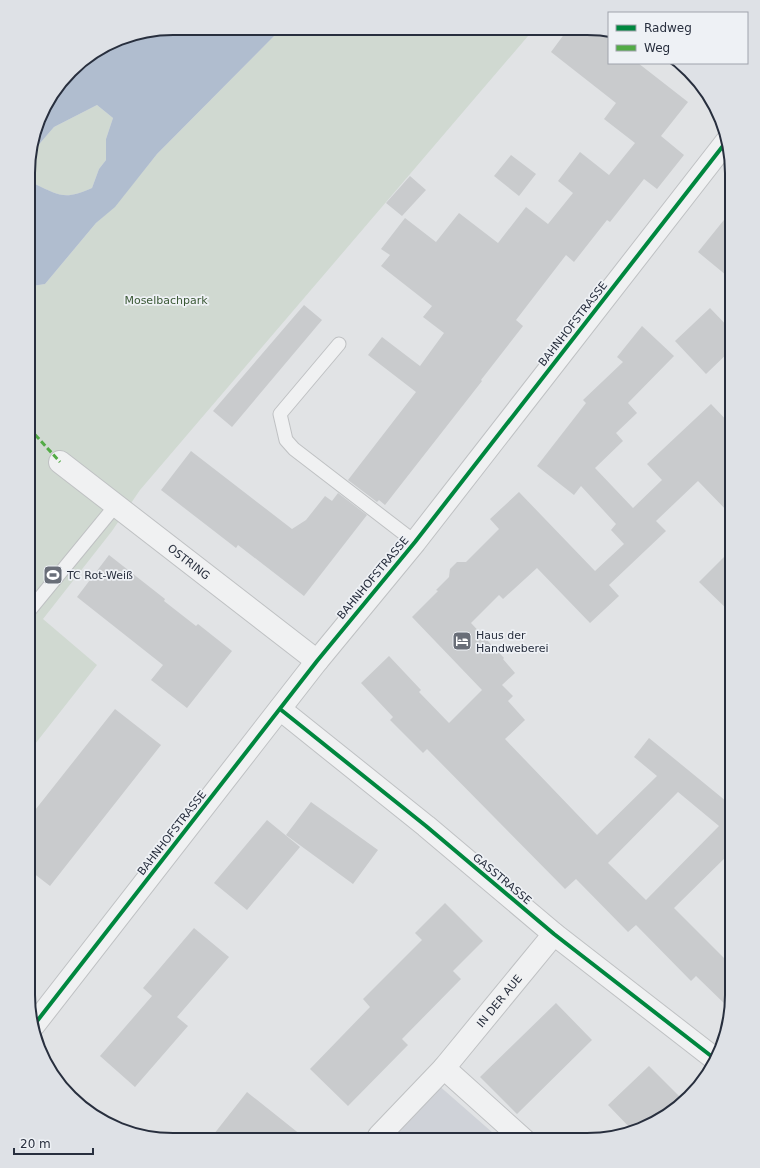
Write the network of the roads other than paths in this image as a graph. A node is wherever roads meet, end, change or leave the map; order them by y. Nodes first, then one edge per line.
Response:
1 (722, 147) edge
2 (339, 344) dead end
3 (60, 462) dead end
4 (116, 505) junction
5 (414, 542) junction
6 (35, 604) edge
7 (318, 661) junction
8 (280, 709) junction
9 (554, 934) junction
10 (38, 1020) edge
11 (711, 1056) edge
12 (444, 1068) junction
13 (382, 1133) edge
14 (516, 1133) edge

1 - 5 street, BAHNHOFSTRASSE
2 - 5 lane
3 - 4 street, OSTRING
4 - 6 lane
4 - 7 street, OSTRING
5 - 7 street, BAHNHOFSTRASSE
7 - 8 street, BAHNHOFSTRASSE
8 - 9 street, GASSTRASSE
8 - 10 street, BAHNHOFSTRASSE
9 - 11 street, GASSTRASSE
9 - 12 street, IN DER AUE
12 - 13 street, IN DER AUE
12 - 14 street

